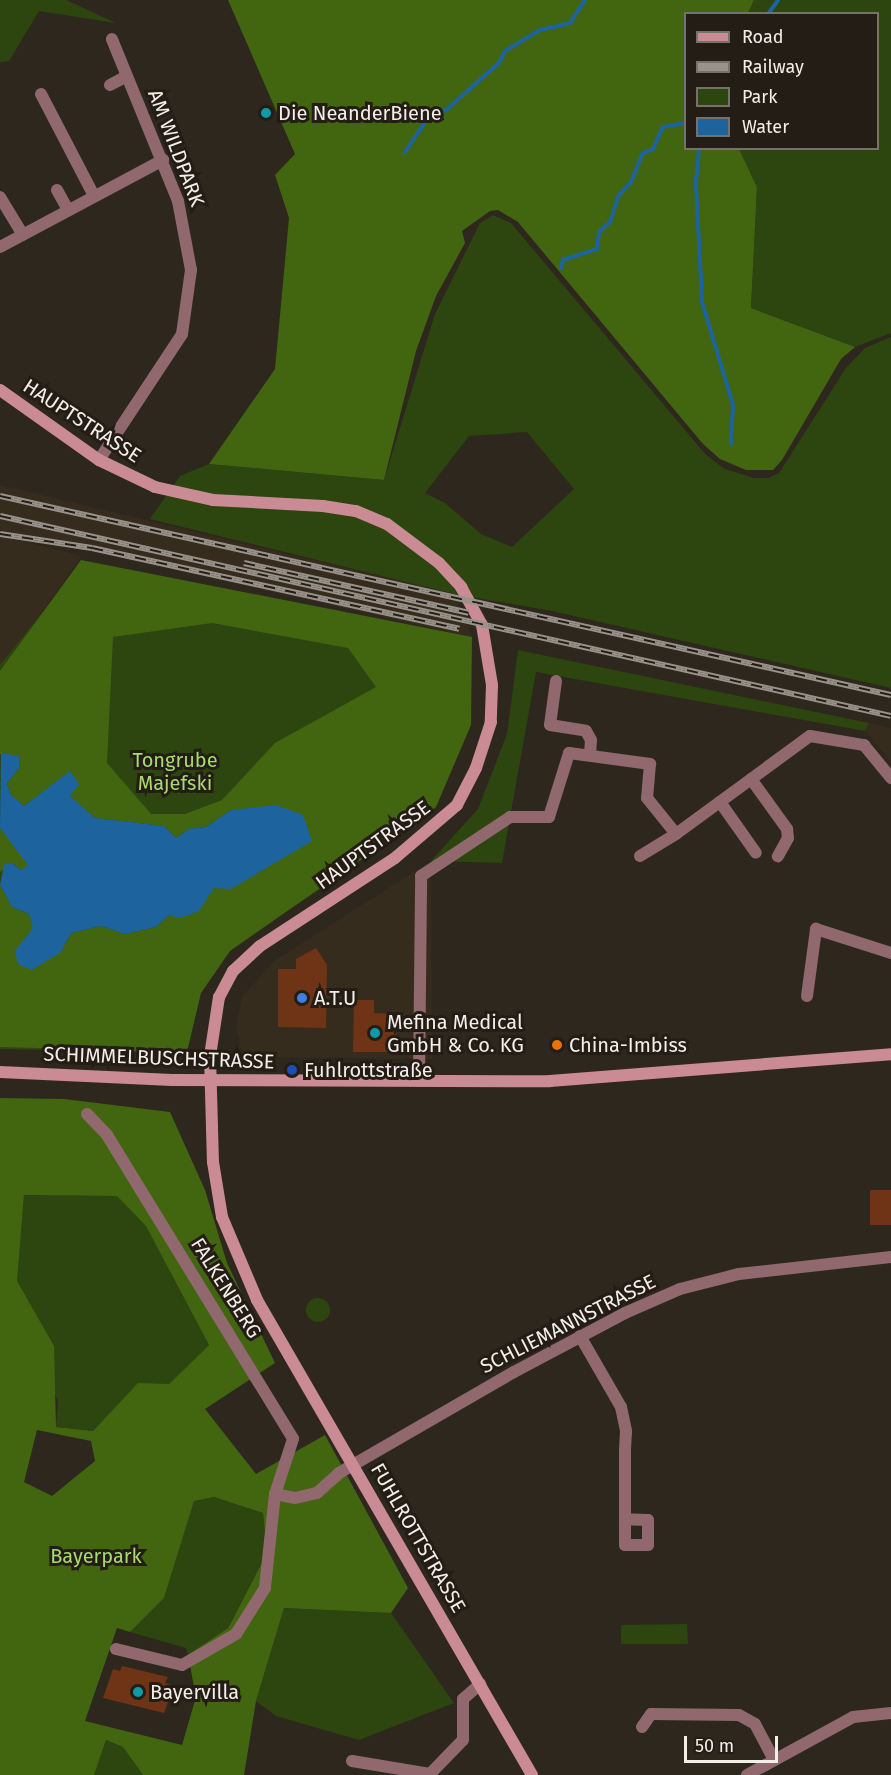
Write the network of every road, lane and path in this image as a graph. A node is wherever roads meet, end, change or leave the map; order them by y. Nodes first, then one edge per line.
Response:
1 (112, 39) dead end
2 (128, 76) junction
3 (110, 85) dead end
4 (41, 94) dead end
5 (163, 160) junction
6 (57, 190) dead end
7 (94, 196) junction
8 (0, 197) edge
9 (68, 210) junction
10 (22, 236) junction
11 (0, 247) edge
12 (0, 390) edge
13 (99, 460) junction
14 (556, 681) dead end
15 (590, 756) junction
16 (891, 778) edge
17 (751, 779) junction
18 (720, 802) junction
19 (676, 834) junction
20 (756, 853) dead end
21 (640, 856) dead end
22 (778, 856) dead end
23 (891, 953) edge
24 (807, 996) dead end
25 (891, 1054) edge
26 (0, 1072) edge
27 (210, 1081) junction
28 (419, 1081) junction
29 (87, 1114) dead end
30 (891, 1257) edge
31 (891, 1268) edge
32 (580, 1335) junction
33 (353, 1466) junction
34 (275, 1494) junction
35 (625, 1519) dead end
36 (116, 1648) dead end
37 (480, 1684) junction
38 (891, 1713) edge
39 (642, 1727) dead end
40 (774, 1759) junction
41 (352, 1761) dead end
42 (430, 1774) edge
43 (532, 1775) edge
44 (747, 1775) edge

1 - 2 street, AM WILDPARK
2 - 3 street, AM WILDPARK
2 - 5 street, AM WILDPARK
4 - 7 street
5 - 7 street
5 - 13 street, AM WILDPARK
6 - 9 street
7 - 9 street
8 - 10 street
9 - 10 street
10 - 11 street
12 - 13 street, HAUPTSTRASSE
13 - 27 street, HAUPTSTRASSE
14 - 15 street
15 - 19 street
15 - 28 street
16 - 17 street
17 - 18 street
17 - 22 street
18 - 19 street
18 - 20 street
19 - 21 street
23 - 24 street
25 - 28 street, SCHIMMELBUSCHSTRASSE
26 - 27 street, SCHIMMELBUSCHSTRASSE
27 - 28 street, SCHIMMELBUSCHSTRASSE
27 - 33 street, FUHLROTTSTRASSE
29 - 34 street, FALKENBERG
30 - 31 street, SCHLIEMANNSTRASSE
30 - 32 street, SCHLIEMANNSTRASSE
32 - 33 street, SCHLIEMANNSTRASSE
32 - 35 street
33 - 34 street
33 - 37 street, FUHLROTTSTRASSE
34 - 36 street, FALKENBERG
37 - 42 street
37 - 43 street, FUHLROTTSTRASSE
38 - 40 street
39 - 40 street
40 - 44 street
41 - 42 street

